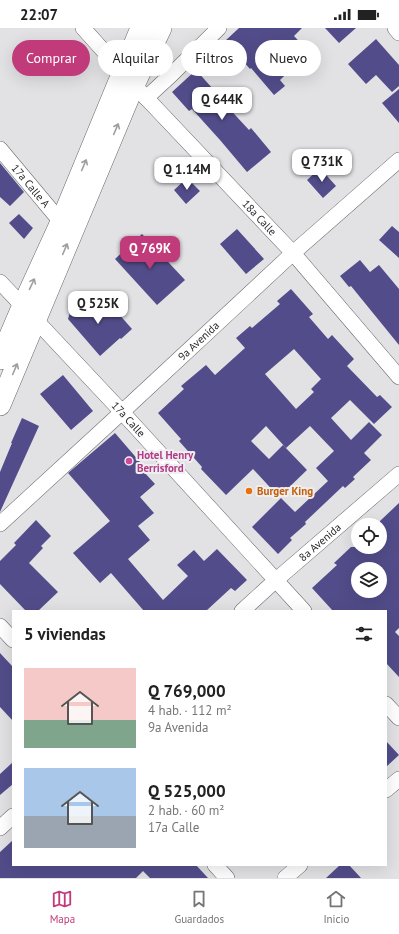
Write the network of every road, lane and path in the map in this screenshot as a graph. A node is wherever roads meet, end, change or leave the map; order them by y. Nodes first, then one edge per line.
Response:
1 (83, 28) edge
2 (141, 28) edge
3 (161, 28) edge
4 (219, 28) edge
5 (395, 28) edge
6 (399, 33) edge
7 (135, 85) junction
8 (0, 149) edge
9 (399, 160) edge
10 (61, 222) junction
11 (293, 253) junction
12 (0, 282) edge
13 (29, 312) junction
14 (0, 359) edge
15 (399, 377) edge
16 (0, 405) edge
17 (122, 412) junction
18 (399, 474) edge
19 (0, 524) edge
20 (276, 580) junction
21 (243, 610) edge
22 (303, 610) edge
23 (0, 626) edge
24 (12, 639) edge
25 (387, 705) edge
26 (399, 718) edge
27 (399, 779) edge
28 (387, 789) edge
29 (12, 817) edge
30 (0, 828) edge
31 (216, 866) edge
32 (299, 866) edge
33 (227, 878) edge
34 (285, 878) edge

1 - 7 street, 18a Calle
2 - 7 main road
3 - 7 main road
4 - 7 street
5 - 6 street
10 -> 7 main road
7 - 11 street, 18a Calle
13 -> 7 main road
8 - 10 street, 17a Calle A
9 - 11 street, 9a Avenida
13 -> 10 main road
11 - 15 street, 18a Calle
11 - 17 street, 9a Avenida
12 - 13 street, 17a Calle
13 - 14 main road
16 -> 13 main road
13 - 17 street, 17a Calle
17 - 19 street, 9a Avenida
17 - 20 street, 17a Calle
18 - 20 street, 8a Avenida
20 - 21 street, 8a Avenida
20 - 22 street, 17a Calle
23 - 24 street
25 - 26 street
27 - 28 street
29 - 30 street
31 - 33 street
32 - 34 street

